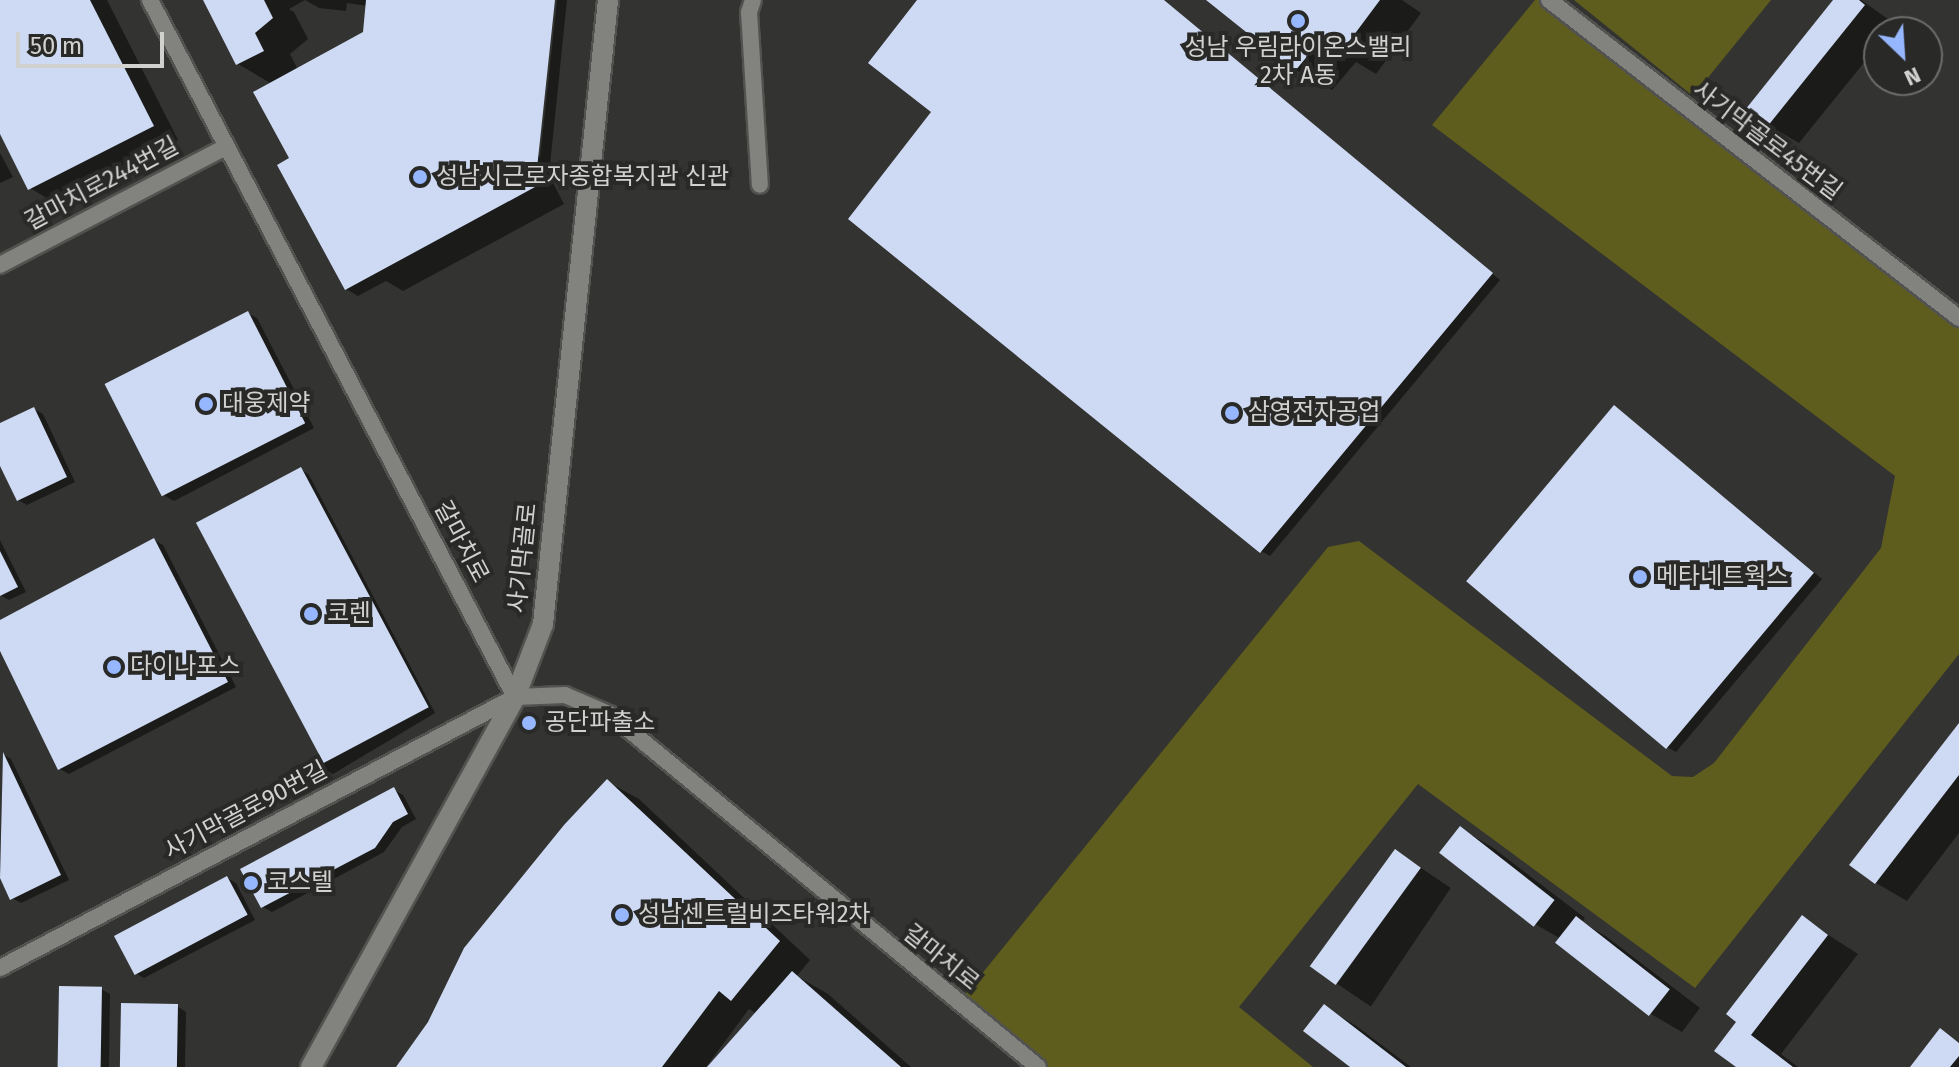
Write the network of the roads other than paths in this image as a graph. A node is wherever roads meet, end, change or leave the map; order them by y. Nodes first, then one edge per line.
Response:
1 (150, 0) edge
2 (608, 0) edge
3 (753, 0) edge
4 (1549, 0) edge
5 (226, 147) junction
6 (760, 185) dead end
7 (0, 265) edge
8 (1959, 318) edge
9 (515, 697) junction
10 (0, 968) edge
11 (311, 1067) edge
12 (1038, 1067) edge

1 - 5 street, 갈마치로
2 - 9 street, 사기막골로
3 - 6 street
4 - 8 street, 사기막골로45번길
5 - 7 street, 갈마치로244번길
5 - 9 street, 갈마치로
9 - 10 street, 사기막골로90번길
9 - 11 street, 사기막골로
9 - 12 street, 갈마치로

